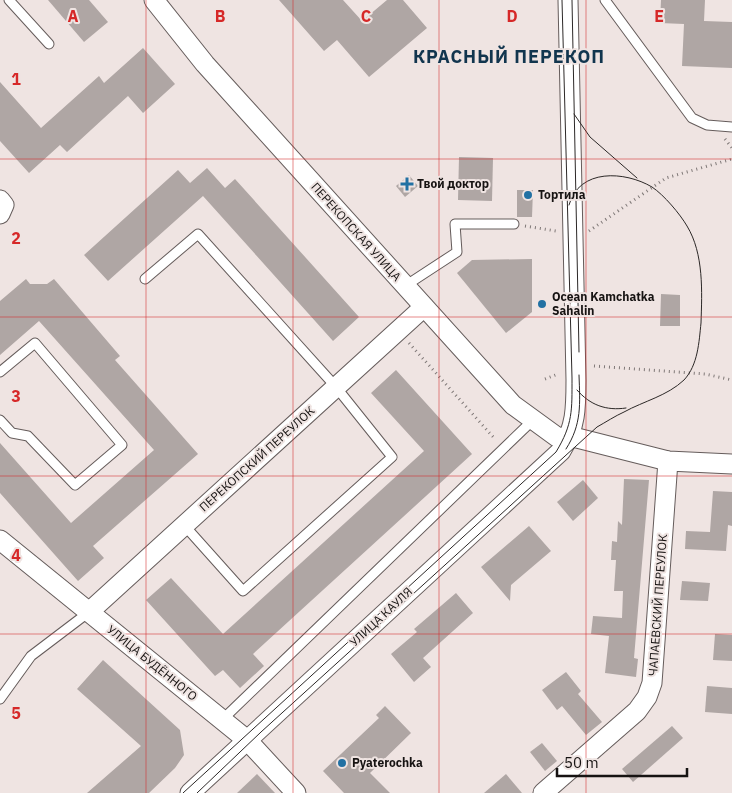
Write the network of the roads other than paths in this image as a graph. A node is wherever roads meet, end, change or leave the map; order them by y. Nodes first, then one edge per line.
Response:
1 (9, 0) edge
2 (154, 0) edge
3 (568, 0) edge
4 (605, 0) edge
5 (49, 44) dead end
6 (732, 127) edge
7 (0, 200) edge
8 (0, 214) edge
9 (514, 224) dead end
10 (145, 279) dead end
11 (405, 286) junction
12 (424, 307) junction
13 (0, 372) edge
14 (336, 387) junction
15 (0, 420) edge
16 (534, 420) junction
17 (573, 438) junction
18 (668, 461) junction
19 (732, 464) edge
20 (184, 525) junction
21 (0, 540) edge
22 (89, 612) junction
23 (0, 699) edge
24 (222, 720) junction
25 (247, 740) junction
26 (190, 793) edge
27 (296, 793) edge
28 (543, 793) edge

1 - 5 lane
2 - 11 street, ПЕРЕКОПСКАЯ УЛИЦА
3 - 17 street
4 - 6 lane
7 - 8 street
9 - 11 lane
10 - 14 lane
11 - 12 street, ПЕРЕКОПСКАЯ УЛИЦА
12 - 14 street, ПЕРЕКОПСКИЙ ПЕРЕУЛОК
12 - 16 street, ПЕРЕКОПСКАЯ УЛИЦА
13 - 15 lane
14 - 20 street, ПЕРЕКОПСКИЙ ПЕРЕУЛОК
14 - 20 lane
16 - 17 street, ПЕРЕКОПСКАЯ УЛИЦА
16 - 24 lane
17 - 18 street
17 - 25 street, УЛИЦА КАУЛЯ
18 - 19 street
18 - 28 street, ЧАПАЕВСКИЙ ПЕРЕУЛОК
20 - 22 street, ПЕРЕКОПСКИЙ ПЕРЕУЛОК
21 - 22 street, УЛИЦА БУДЁННОГО
22 - 23 lane
22 - 24 street, УЛИЦА БУДЁННОГО
24 - 25 street, УЛИЦА БУДЁННОГО
25 - 26 street, УЛИЦА КАУЛЯ
25 - 27 street, УЛИЦА БУДЁННОГО

